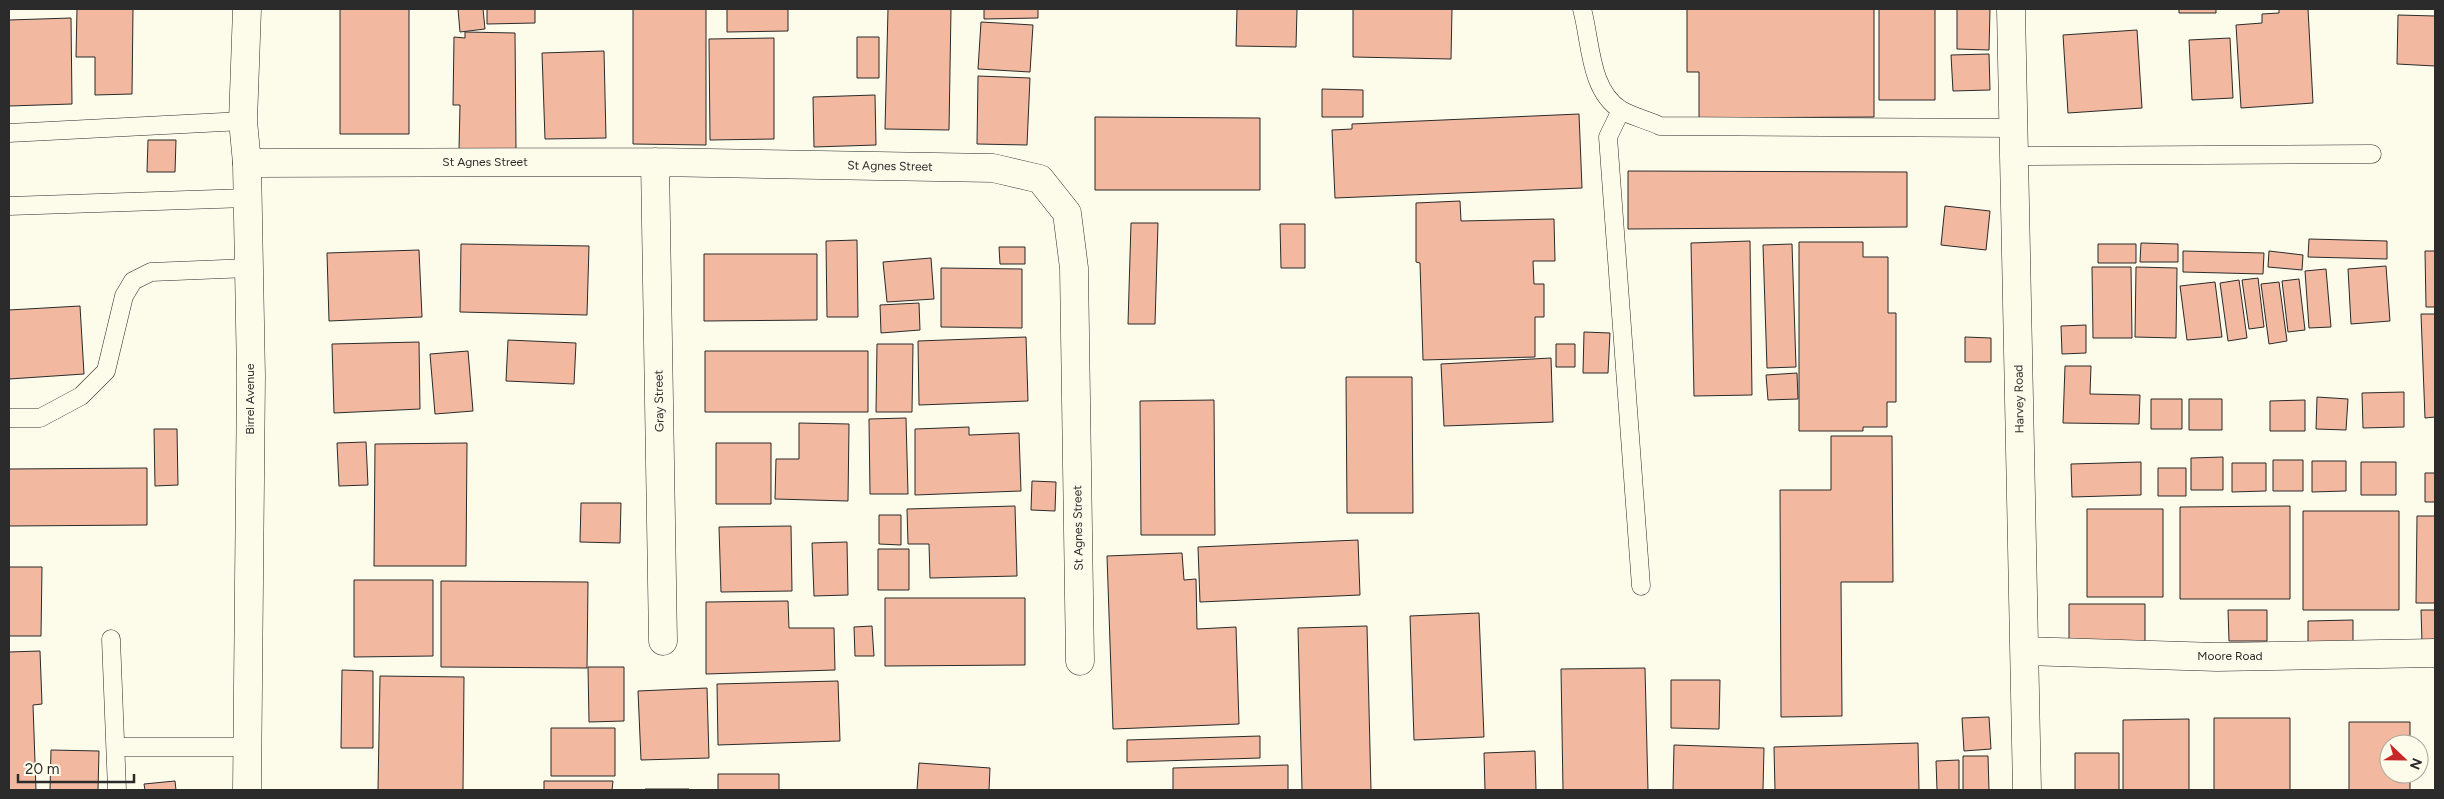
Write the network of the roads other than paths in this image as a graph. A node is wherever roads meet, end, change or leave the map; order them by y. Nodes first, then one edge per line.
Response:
1 (247, 9) edge
2 (1582, 9) edge
3 (2011, 9) edge
4 (1621, 110) junction
5 (243, 121) junction
6 (2013, 128) junction
7 (9, 133) edge
8 (2372, 154) dead end
9 (2014, 156) junction
10 (655, 162) junction
11 (247, 163) junction
12 (247, 198) junction
13 (9, 206) edge
14 (249, 268) junction
15 (9, 418) edge
16 (1641, 586) dead end
17 (111, 639) dead end
18 (663, 641) dead end
19 (2025, 651) junction
20 (2435, 653) edge
21 (1080, 661) dead end
22 (116, 747) junction
23 (248, 747) junction
24 (117, 790) edge
25 (247, 790) edge
26 (2027, 790) edge

1 - 5 street, Birrel Avenue
2 - 4 lane
3 - 6 street, Harvey Road
4 - 6 lane
4 - 16 lane
5 - 7 lane
5 - 11 street, Birrel Avenue
6 - 9 street, Harvey Road
8 - 9 lane
9 - 19 street, Harvey Road
10 - 11 street, St Agnes Street
10 - 18 street, Gray Street
10 - 21 street, St Agnes Street
11 - 12 street, Birrel Avenue
12 - 13 lane
12 - 14 street, Birrel Avenue
14 - 15 lane
14 - 23 street, Birrel Avenue
17 - 22 lane
19 - 20 street, Moore Road
19 - 26 street, Harvey Road
22 - 23 lane
22 - 24 lane
23 - 25 street, Birrel Avenue

